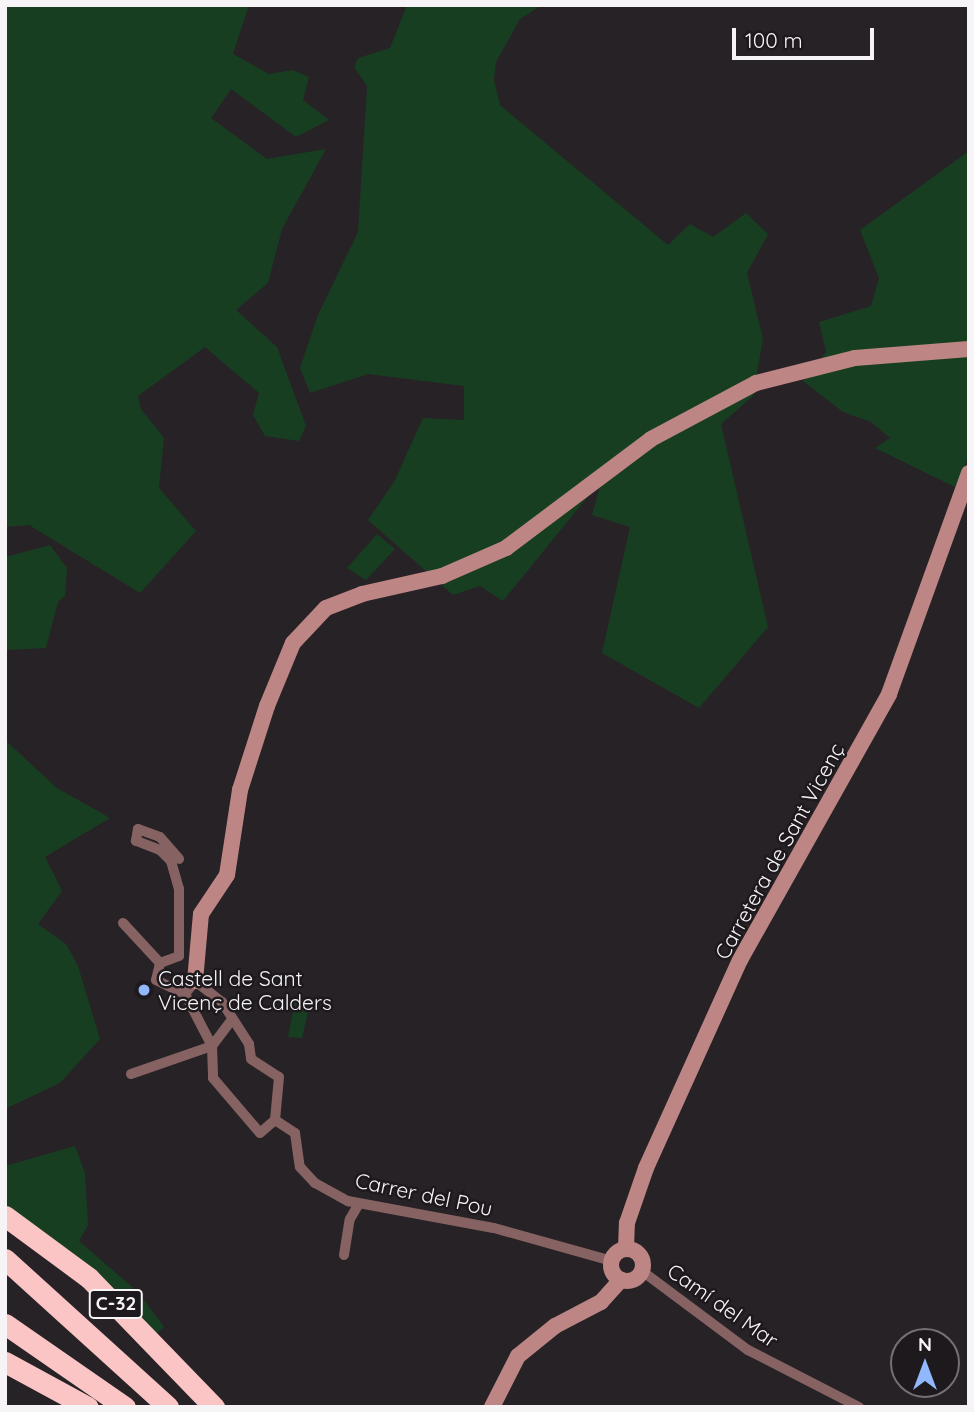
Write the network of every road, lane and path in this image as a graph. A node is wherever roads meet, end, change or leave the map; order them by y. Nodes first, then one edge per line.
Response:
1 (969, 349) edge
2 (969, 473) edge
3 (179, 859) dead end
4 (123, 923) dead end
5 (160, 964) junction
6 (190, 988) junction
7 (232, 1019) junction
8 (212, 1046) junction
9 (131, 1074) dead end
10 (275, 1120) junction
11 (358, 1205) junction
12 (5, 1216) edge
13 (626, 1249) junction
14 (345, 1255) dead end
15 (5, 1259) edge
16 (612, 1261) junction
17 (642, 1271) junction
18 (621, 1280) junction
19 (5, 1324) edge
20 (5, 1362) edge
21 (88, 1407) edge
22 (125, 1407) edge
23 (168, 1407) edge
24 (214, 1407) edge
25 (492, 1407) edge
26 (859, 1407) edge

1 - 6 street
2 - 13 street, Carretera de Sant Vicenç
3 - 5 street
4 - 5 street
5 - 6 street
6 - 7 street
6 - 8 street
7 - 8 street
7 - 10 street
8 - 9 street
8 - 10 street
10 - 11 street, Carrer del Pou
11 - 14 street
11 - 16 street, Carrer del Pou
12 - 24 highway, C-32
13 - 16 street
13 - 17 street
15 - 23 highway, C-32
16 - 18 street
17 - 18 street
17 - 26 street, Camí del Mar
18 - 25 street
19 - 22 highway
20 - 21 highway

